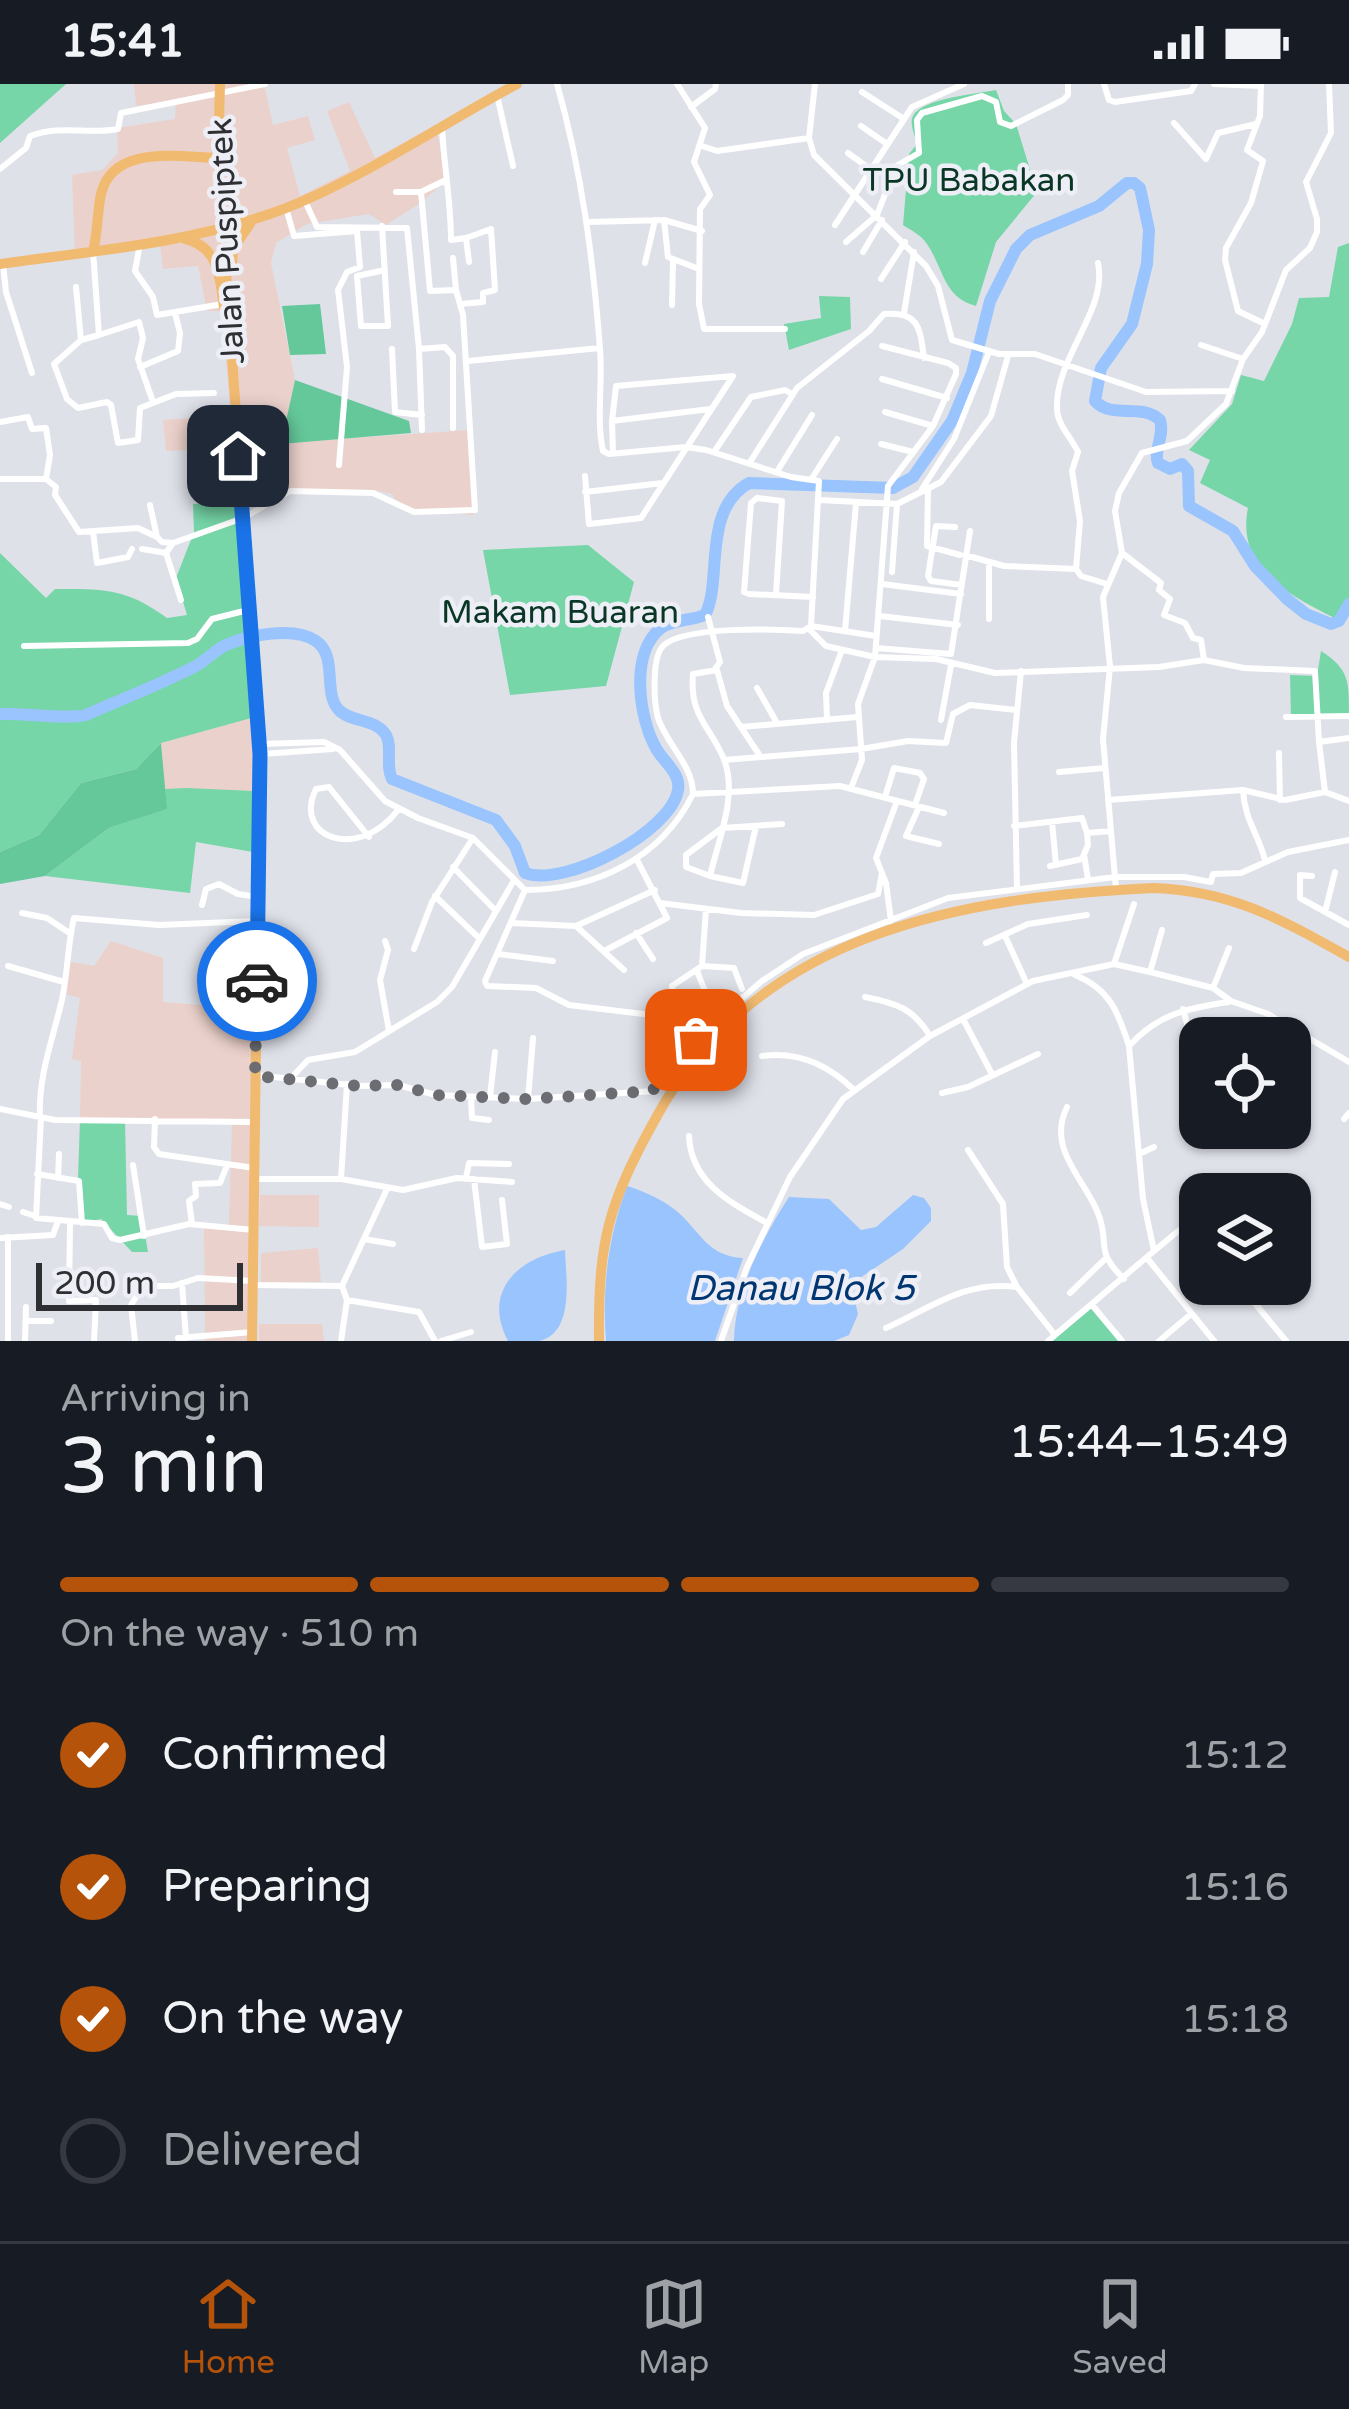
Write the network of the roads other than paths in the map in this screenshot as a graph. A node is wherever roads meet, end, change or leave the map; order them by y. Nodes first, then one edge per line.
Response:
1 (266, 84) edge
2 (517, 84) edge
3 (557, 84) edge
4 (677, 84) edge
5 (716, 84) edge
6 (815, 84) edge
7 (964, 84) edge
8 (1068, 84) edge
9 (1104, 84) edge
10 (1196, 84) edge
11 (1214, 84) edge
12 (1329, 84) edge
13 (1261, 85) edge
14 (220, 90) edge
15 (862, 92) dead end
16 (497, 95) junction
17 (691, 106) junction
18 (904, 118) junction
19 (1174, 122) dead end
20 (442, 124) junction
21 (1256, 124) junction
22 (861, 126) dead end
23 (809, 138) junction
24 (887, 143) junction
25 (702, 146) junction
26 (848, 153) dead end
27 (218, 158) junction
28 (513, 166) dead end
29 (871, 169) junction
30 (0, 170) edge
31 (446, 180) junction
32 (396, 192) dead end
33 (421, 192) junction
34 (854, 195) junction
35 (304, 199) junction
36 (286, 208) junction
37 (257, 218) junction
38 (880, 218) junction
39 (660, 220) junction
40 (589, 222) junction
41 (382, 226) junction
42 (835, 226) dead end
43 (222, 228) junction
44 (702, 231) junction
45 (180, 238) junction
46 (466, 238) junction
47 (846, 242) dead end
48 (905, 242) junction
49 (140, 244) junction
50 (98, 246) junction
51 (863, 251) dead end
52 (914, 251) junction
53 (453, 259) dead end
54 (673, 260) junction
55 (470, 262) dead end
56 (645, 263) dead end
57 (1098, 263) dead end
58 (2, 264) edge
59 (699, 269) junction
60 (385, 270) junction
61 (881, 279) dead end
62 (76, 287) dead end
63 (456, 290) junction
64 (226, 302) junction
65 (460, 304) junction
66 (672, 305) dead end
67 (175, 312) junction
68 (904, 313) junction
69 (1264, 324) junction
70 (785, 329) dead end
71 (99, 335) junction
72 (81, 340) junction
73 (1201, 345) dead end
74 (881, 346) dead end
75 (600, 348) junction
76 (419, 349) junction
77 (392, 350) dead end
78 (986, 352) junction
79 (1009, 354) junction
80 (924, 358) junction
81 (1243, 359) junction
82 (468, 361) junction
83 (1066, 365) junction
84 (140, 367) junction
85 (32, 373) dead end
86 (881, 379) dead end
87 (1232, 391) junction
88 (214, 393) dead end
89 (792, 394) junction
90 (948, 398) junction
91 (153, 401) junction
92 (710, 409) junction
93 (885, 412) dead end
94 (422, 415) junction
95 (812, 415) dead end
96 (613, 421) junction
97 (0, 422) edge
98 (933, 426) junction
99 (453, 428) dead end
100 (422, 430) dead end
101 (837, 439) dead end
102 (881, 444) dead end
103 (686, 447) junction
104 (715, 452) junction
105 (610, 453) junction
106 (914, 453) junction
107 (750, 462) junction
108 (339, 465) dead end
109 (778, 470) junction
110 (585, 476) dead end
111 (0, 479) edge
112 (46, 479) junction
113 (816, 480) junction
114 (663, 483) junction
115 (924, 491) junction
116 (585, 492) junction
117 (820, 498) junction
118 (887, 501) junction
119 (856, 502) junction
120 (897, 504) junction
121 (150, 505) dead end
122 (243, 518) junction
123 (955, 526) dead end
124 (970, 531) dead end
125 (93, 532) junction
126 (157, 537) junction
127 (172, 543) junction
128 (132, 549) dead end
129 (142, 549) dead end
130 (932, 549) junction
131 (166, 553) junction
132 (1122, 553) junction
133 (962, 555) junction
134 (989, 563) junction
135 (1076, 569) junction
136 (892, 572) dead end
137 (882, 584) junction
138 (1107, 584) junction
139 (962, 590) junction
140 (776, 594) junction
141 (813, 596) junction
142 (181, 600) dead end
143 (250, 611) junction
144 (880, 616) junction
145 (707, 617) dead end
146 (989, 619) dead end
147 (958, 625) junction
148 (810, 627) junction
149 (845, 631) junction
150 (709, 634) junction
151 (876, 636) junction
152 (24, 646) dead end
153 (842, 650) junction
154 (875, 652) junction
155 (1204, 660) junction
156 (951, 663) junction
157 (1110, 668) junction
158 (715, 669) junction
159 (1021, 671) junction
160 (757, 688) dead end
161 (1016, 710) junction
162 (1317, 714) junction
163 (1349, 716) edge
164 (857, 717) junction
165 (1286, 717) dead end
166 (827, 720) junction
167 (940, 720) dead end
168 (778, 724) junction
169 (740, 727) junction
170 (1349, 738) edge
171 (1319, 742) junction
172 (260, 749) junction
173 (861, 749) junction
174 (1279, 753) dead end
175 (760, 756) junction
176 (724, 760) junction
177 (1105, 769) junction
178 (1059, 772) dead end
179 (850, 788) junction
180 (1243, 790) junction
181 (1325, 792) junction
182 (693, 794) junction
183 (729, 795) junction
184 (885, 798) junction
185 (1108, 800) junction
186 (1280, 800) junction
187 (897, 801) junction
188 (1349, 801) edge
189 (917, 806) junction
190 (398, 810) junction
191 (944, 812) dead end
192 (1052, 822) junction
193 (782, 824) dead end
194 (756, 826) junction
195 (1015, 826) junction
196 (722, 828) junction
197 (1111, 831) junction
198 (1087, 833) junction
199 (369, 837) junction
200 (473, 838) junction
201 (1349, 840) edge
202 (939, 844) dead end
203 (1084, 855) junction
204 (637, 860) junction
205 (1265, 860) junction
206 (454, 867) junction
207 (1335, 872) dead end
208 (882, 873) junction
209 (710, 876) junction
210 (1312, 876) dead end
211 (1088, 879) junction
212 (513, 882) junction
213 (1115, 883) junction
214 (1017, 888) junction
215 (525, 890) junction
216 (655, 890) junction
217 (435, 896) junction
218 (258, 897) junction
219 (660, 903) junction
220 (1134, 904) dead end
221 (202, 905) dead end
222 (706, 908) junction
223 (496, 911) junction
224 (1325, 912) junction
225 (22, 913) dead end
226 (1088, 916) dead end
227 (258, 921) junction
228 (890, 921) junction
229 (511, 923) junction
230 (1349, 925) edge
231 (576, 926) junction
232 (1162, 930) dead end
233 (636, 933) junction
234 (71, 934) junction
235 (1006, 937) junction
236 (480, 939) junction
237 (385, 941) dead end
238 (986, 943) dead end
239 (1229, 948) dead end
240 (414, 950) dead end
241 (606, 950) junction
242 (496, 954) junction
243 (1349, 958) edge
244 (653, 959) dead end
245 (553, 961) dead end
246 (1114, 964) junction
247 (8, 966) dead end
248 (699, 968) junction
249 (624, 970) dead end
250 (1150, 972) junction
251 (1072, 974) junction
252 (64, 982) junction
253 (1027, 984) junction
254 (1213, 988) junction
255 (742, 989) dead end
256 (865, 997) dead end
257 (1231, 1001) junction
258 (711, 1006) dead end
259 (1183, 1009) junction
260 (1185, 1017) edge
261 (1273, 1017) edge
262 (963, 1019) junction
263 (389, 1031) junction
264 (931, 1036) junction
265 (533, 1037) dead end
266 (1311, 1039) edge
267 (1129, 1046) junction
268 (495, 1052) dead end
269 (1038, 1054) dead end
270 (762, 1056) dead end
271 (1349, 1062) edge
272 (992, 1074) junction
273 (255, 1076) junction
274 (290, 1079) junction
275 (347, 1084) junction
276 (853, 1089) junction
277 (942, 1094) dead end
278 (472, 1096) junction
279 (490, 1096) junction
280 (528, 1099) junction
281 (1067, 1107) dead end
282 (0, 1109) edge
283 (40, 1117) junction
284 (155, 1119) junction
285 (488, 1120) dead end
286 (254, 1122) junction
287 (689, 1136) dead end
288 (1154, 1147) dead end
289 (968, 1150) dead end
290 (59, 1154) dead end
291 (1138, 1154) junction
292 (509, 1164) dead end
293 (133, 1165) dead end
294 (226, 1166) junction
295 (37, 1174) junction
296 (253, 1174) junction
297 (58, 1178) junction
298 (341, 1179) junction
299 (470, 1179) junction
300 (512, 1182) dead end
301 (386, 1189) junction
302 (502, 1200) dead end
303 (23, 1212) dead end
304 (35, 1216) junction
305 (58, 1222) junction
306 (70, 1223) junction
307 (82, 1223) junction
308 (767, 1223) junction
309 (192, 1224) junction
310 (254, 1230) junction
311 (1179, 1231) edge
312 (144, 1236) junction
313 (4, 1237) edge
314 (364, 1239) junction
315 (393, 1244) dead end
316 (1150, 1255) junction
317 (1104, 1260) junction
318 (1007, 1267) junction
319 (1124, 1279) junction
320 (182, 1282) junction
321 (254, 1283) junction
322 (994, 1284) junction
323 (342, 1286) junction
324 (1017, 1287) junction
325 (1070, 1293) dead end
326 (346, 1300) junction
327 (1092, 1305) junction
328 (1256, 1305) edge
329 (26, 1307) dead end
330 (1191, 1314) junction
331 (26, 1321) junction
332 (51, 1322) dead end
333 (886, 1328) dead end
334 (470, 1332) dead end
335 (253, 1337) edge
336 (182, 1338) edge
337 (1052, 1338) edge
338 (8, 1341) edge
339 (25, 1341) edge
340 (94, 1341) edge
341 (135, 1341) edge
342 (341, 1341) edge
343 (438, 1341) edge
344 (454, 1341) edge
345 (599, 1341) edge
346 (722, 1341) edge
347 (1122, 1341) edge
348 (1159, 1341) edge
349 (1214, 1341) edge
350 (1286, 1341) edge

1 - 14 street
2 - 16 main road
3 - 40 street
4 - 17 street
5 - 17 street
6 - 23 street
7 - 18 street
8 - 38 street
9 - 10 street
11 - 13 street
12 - 69 street
13 - 21 street
14 - 27 main road, Jalan Puspiptek
14 - 30 street
15 - 18 street
16 - 20 main road
16 - 28 street
17 - 25 street
18 - 24 street
19 - 21 street
20 - 31 street
20 - 35 main road
21 - 69 street
22 - 24 street
23 - 25 street
23 - 34 street
24 - 29 street
25 - 44 street
26 - 29 street
27 - 43 main road, Jalan Puspiptek
27 - 50 main road
29 - 34 street
31 - 33 street
31 - 46 street
32 - 33 street
33 - 63 street
34 - 38 street
34 - 42 street
35 - 36 main road
35 - 41 street
36 - 37 main road
36 - 108 street
37 - 43 main road
37 - 64 main road
38 - 47 street
38 - 48 street
38 - 51 street
39 - 40 street
39 - 44 street
39 - 54 street
39 - 56 street
40 - 75 street
41 - 60 street
41 - 76 street
43 - 45 main road
43 - 64 main road, Jalan Puspiptek
44 - 59 street
45 - 49 main road
45 - 64 main road
46 - 55 street
46 - 65 street
48 - 52 street
48 - 61 street
49 - 50 main road
49 - 67 street
50 - 58 main road
50 - 71 street
52 - 68 street
52 - 78 street
53 - 63 street
54 - 59 street
54 - 66 street
57 - 83 street
58 - 85 street
59 - 70 street
60 - 60 street
62 - 72 street
63 - 65 street
64 - 67 street
64 - 122 main road, Jalan Puspiptek
65 - 82 street
67 - 84 street
68 - 80 street
68 - 89 street
69 - 81 street
71 - 72 street
71 - 84 street
72 - 91 street
73 - 81 street
74 - 80 street
75 - 82 street
75 - 105 street
76 - 94 street
76 - 99 street
77 - 94 street
78 - 79 street
78 - 115 street
79 - 83 street
79 - 115 street
80 - 90 street
81 - 87 street
82 - 122 street
83 - 87 street
83 - 135 street
84 - 91 street
86 - 90 street
87 - 132 street
88 - 91 street
89 - 104 street
89 - 107 street
90 - 98 street
92 - 96 street
92 - 96 street
92 - 103 street
93 - 98 street
94 - 100 street
95 - 109 street
96 - 105 street
97 - 112 street
98 - 106 street
101 - 113 street
102 - 106 street
103 - 104 street
103 - 105 street
103 - 114 street
104 - 107 street
106 - 118 street
107 - 109 street
109 - 113 street
110 - 116 street
111 - 112 street
112 - 125 street
113 - 117 street
114 - 116 street
114 - 116 street
115 - 120 street
115 - 130 street
117 - 119 street
117 - 141 street
118 - 119 street
118 - 120 street
118 - 137 street
119 - 149 street
120 - 136 street
121 - 126 street
122 - 127 street
122 - 143 main road, Jalan Puspiptek
123 - 130 street
124 - 133 street
125 - 126 street
125 - 128 street
126 - 127 street
127 - 131 street
129 - 131 street
130 - 133 street
130 - 139 street
131 - 142 street
132 - 138 street
132 - 155 street
133 - 134 street
133 - 139 street
134 - 135 street
134 - 146 street
135 - 138 street
137 - 139 street
137 - 144 street
138 - 157 street
139 - 147 street
140 - 140 street
140 - 141 street
141 - 148 street
143 - 152 street
143 - 172 main road, Jalan Puspiptek
144 - 147 street
144 - 151 street
145 - 150 street
147 - 154 street
148 - 149 street
148 - 150 street
148 - 153 street
149 - 151 street
150 - 158 street
150 - 182 street
151 - 154 street
153 - 154 street
153 - 166 street
154 - 156 street
154 - 164 street
155 - 157 street
155 - 162 street
156 - 159 street
156 - 167 street
157 - 159 street
157 - 177 street
158 - 169 street
158 - 176 street
159 - 161 street
160 - 168 street
161 - 173 street
161 - 195 street
162 - 163 street
162 - 165 street
162 - 171 street
164 - 166 street
164 - 173 street
166 - 168 street
168 - 169 street
169 - 175 street
170 - 171 street
171 - 181 street
172 - 190 street
172 - 218 main road, Jalan Puspiptek
173 - 175 street
173 - 179 street
174 - 186 street
175 - 176 street
176 - 183 street
177 - 178 street
177 - 185 street
179 - 183 street
179 - 184 street
180 - 185 street
180 - 186 street
180 - 205 street
181 - 186 street
181 - 188 street
182 - 183 street
182 - 204 street
183 - 196 street
184 - 187 street
184 - 189 street
185 - 197 street
187 - 189 street
187 - 208 street
189 - 191 street
189 - 202 street
190 - 199 street
190 - 200 street
192 - 195 street
192 - 198 street
192 - 203 street
193 - 194 street
194 - 196 street
194 - 209 street
195 - 214 street
196 - 209 street
196 - 209 street
197 - 198 street
197 - 213 street
198 - 203 street
199 - 199 street
200 - 206 street
200 - 212 street
201 - 205 street
203 - 211 street
204 - 215 street
204 - 216 street
205 - 213 street
206 - 217 street
206 - 223 street
207 - 224 street
208 - 222 street
208 - 228 street
210 - 224 street
211 - 213 street
211 - 214 street
212 - 215 street
212 - 223 street
213 - 243 main road
213 - 345 main road
214 - 228 street
215 - 229 street
216 - 219 street
216 - 231 street
217 - 236 street
217 - 240 street
218 - 221 street
218 - 227 main road, Jalan Puspiptek
219 - 222 street
219 - 233 street
220 - 246 street
222 - 248 street
223 - 236 street
224 - 230 street
225 - 234 street
226 - 235 street
227 - 234 street
227 - 273 main road, Jalan Puspiptek
228 - 280 street
229 - 231 street
229 - 242 street
231 - 241 street
232 - 250 street
233 - 241 street
233 - 244 street
234 - 252 street
235 - 238 street
235 - 253 street
236 - 263 street
237 - 263 street
239 - 254 street
241 - 249 street
242 - 245 street
242 - 248 street
246 - 250 street
246 - 251 street
247 - 252 street
248 - 255 street
248 - 258 street
250 - 254 street
251 - 253 street
251 - 267 street
252 - 283 street
253 - 262 street
254 - 257 street
256 - 264 street
257 - 259 street
257 - 261 street
259 - 260 street
259 - 267 street
262 - 264 street
262 - 272 street
263 - 274 street
264 - 276 street
265 - 280 street
266 - 271 street
267 - 291 street
268 - 279 street
269 - 272 street
270 - 276 street
272 - 277 street
273 - 274 street
273 - 286 main road, Jalan Puspiptek
274 - 275 street
275 - 278 street
275 - 298 street
276 - 308 street
278 - 279 street
278 - 285 street
279 - 280 street
281 - 317 street
282 - 283 street
283 - 284 street
283 - 295 street
284 - 286 street
284 - 294 street
286 - 296 main road, Jalan Puspiptek
287 - 308 street
288 - 291 street
289 - 318 street
290 - 297 street
291 - 316 street
292 - 299 street
293 - 312 street
294 - 296 street
294 - 309 street
295 - 297 street
295 - 304 street
296 - 298 street
296 - 310 main road, Jalan Puspiptek
297 - 307 street
298 - 301 street
299 - 300 street
299 - 301 street
299 - 302 street
301 - 314 street
303 - 304 street
304 - 305 street
305 - 306 street
305 - 313 street
306 - 307 street
306 - 340 street
307 - 312 street
308 - 346 street
309 - 310 street
309 - 312 street
310 - 321 main road, Jalan Puspiptek
311 - 316 street
313 - 338 street
314 - 315 street
314 - 323 street
316 - 319 street
316 - 330 street
317 - 319 street
317 - 325 street
318 - 322 street
318 - 324 street
319 - 327 street
320 - 321 street
320 - 336 street
320 - 341 street
321 - 323 street
321 - 335 main road, Jalan Puspiptek
322 - 324 street
322 - 333 street
323 - 326 street
324 - 337 street
326 - 342 street
326 - 343 street
327 - 337 street
327 - 347 street
328 - 350 street
329 - 331 street
330 - 348 street
330 - 349 street
331 - 332 street
331 - 339 street
334 - 344 street
335 - 336 street
343 - 344 street

